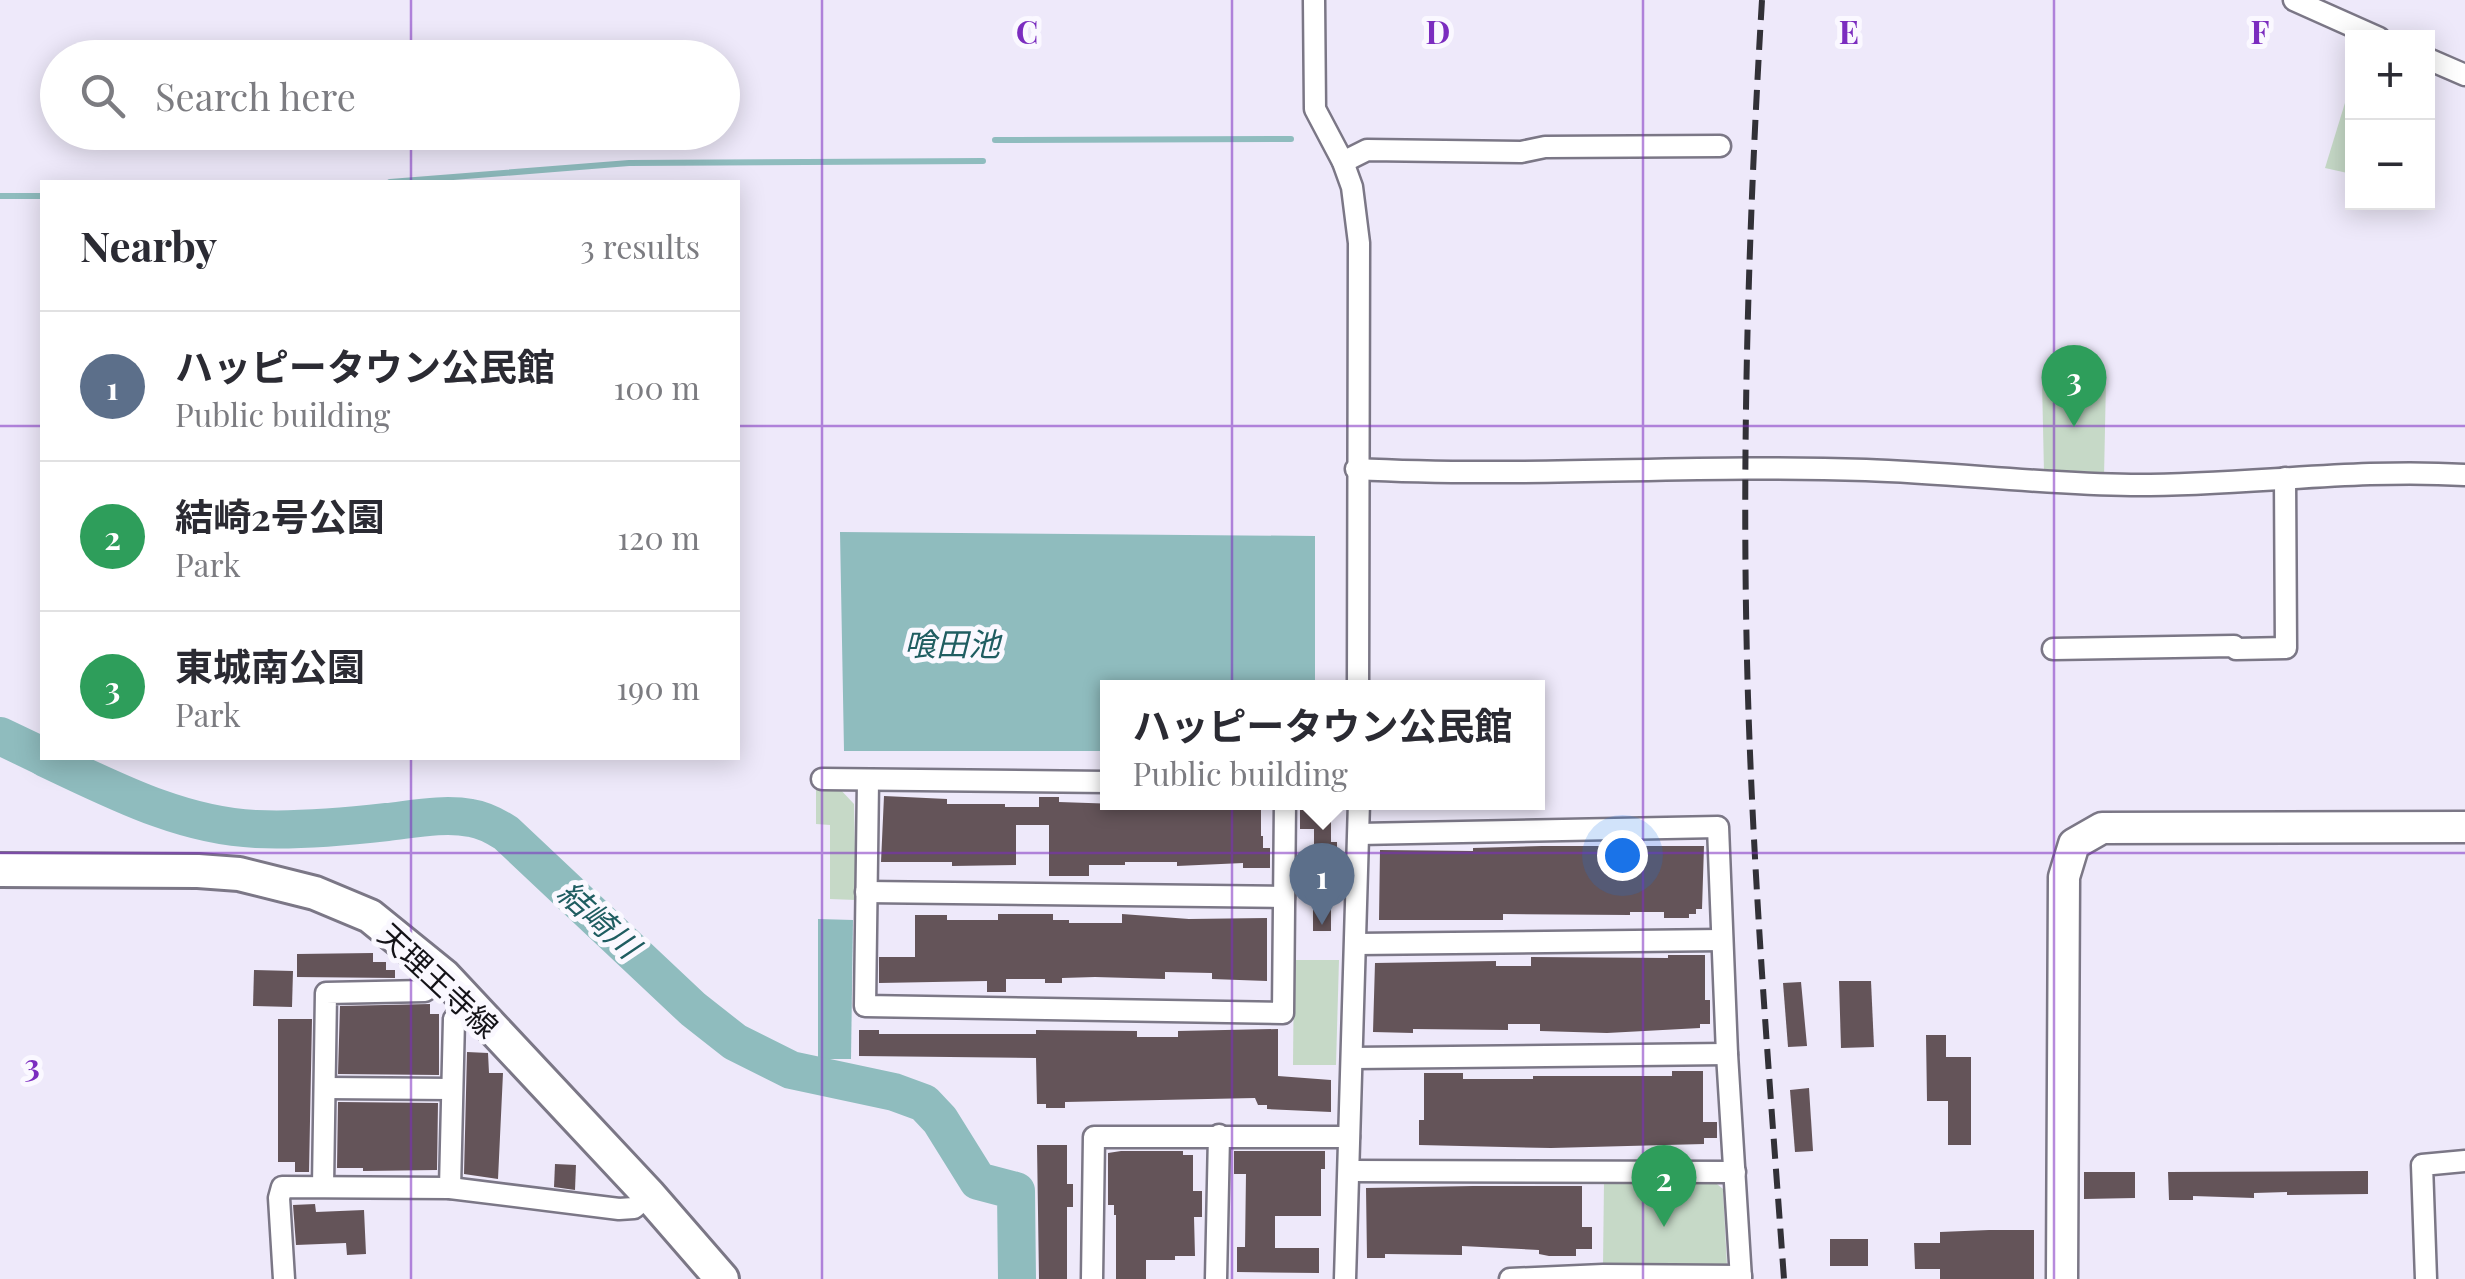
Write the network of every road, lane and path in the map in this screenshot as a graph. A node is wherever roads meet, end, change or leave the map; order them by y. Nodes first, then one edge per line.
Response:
1 (1314, 0) edge
2 (2294, 0) edge
3 (2361, 30) edge
4 (2435, 62) edge
5 (2465, 75) edge
6 (1720, 146) dead end
7 (1344, 162) junction
8 (1356, 469) junction
9 (2465, 475) edge
10 (2285, 478) junction
11 (2053, 649) dead end
12 (1358, 680) edge
13 (822, 779) dead end
14 (868, 781) junction
15 (1100, 782) edge
16 (1285, 810) edge
17 (1359, 810) edge
18 (2465, 827) edge
19 (1360, 834) junction
20 (0, 870) edge
21 (866, 892) junction
22 (1284, 898) junction
23 (1722, 940) junction
24 (1356, 944) junction
25 (444, 976) junction
26 (468, 1002) junction
27 (1727, 1054) junction
28 (1352, 1058) junction
29 (326, 1088) junction
30 (451, 1089) junction
31 (1218, 1136) junction
32 (1349, 1137) junction
33 (2465, 1162) edge
34 (1349, 1172) junction
35 (1735, 1172) junction
36 (323, 1186) junction
37 (450, 1188) junction
38 (649, 1195) junction
39 (1741, 1277) edge
40 (284, 1279) edge
41 (722, 1279) edge
42 (1092, 1279) edge
43 (1216, 1279) edge
44 (1345, 1279) edge
45 (1510, 1279) edge
46 (2062, 1279) edge
47 (2426, 1279) edge

1 - 7 street
2 - 3 street
4 - 5 street
6 - 7 street
7 - 8 street
8 - 10 street
8 - 12 street
9 - 10 street
10 - 11 street
13 - 14 street
14 - 15 street
14 - 21 street
16 - 22 street
17 - 19 street
18 - 46 street
19 - 23 street
19 - 24 street
20 - 25 main road, 天理王寺線
21 - 22 street
21 - 22 street
23 - 24 street
23 - 27 street
24 - 28 street
25 - 26 main road, 天理王寺線
25 - 29 street
26 - 30 street
26 - 38 main road, 天理王寺線
27 - 28 street
27 - 35 street
28 - 32 street
29 - 30 street
29 - 36 street
30 - 37 street
31 - 32 street
31 - 42 street
31 - 43 street
32 - 34 street
33 - 47 street
34 - 35 street
34 - 44 street
35 - 39 street
36 - 37 street
36 - 40 street
37 - 38 street
38 - 41 main road, 天理王寺線
39 - 45 street

